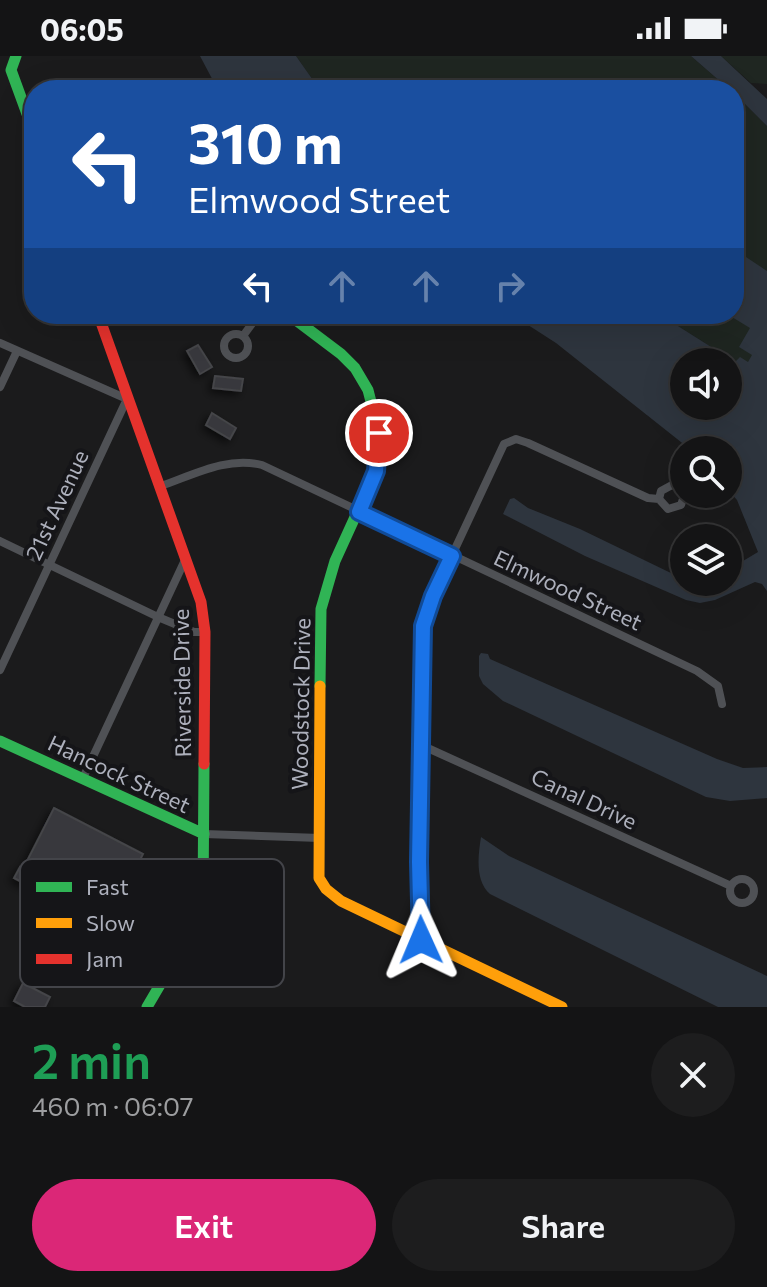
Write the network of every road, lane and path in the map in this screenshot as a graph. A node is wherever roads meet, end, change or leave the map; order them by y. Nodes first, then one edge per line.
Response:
1 (5, 56) edge
2 (16, 56) edge
3 (11, 70) junction
4 (24, 106) edge
5 (101, 324) edge
6 (252, 324) edge
7 (301, 324) edge
8 (243, 336) dead end
9 (0, 343) edge
10 (17, 351) junction
11 (0, 387) edge
12 (127, 399) junction
13 (161, 486) junction
14 (659, 499) dead end
15 (359, 512) junction
16 (0, 541) edge
17 (452, 556) junction
18 (185, 560) junction
19 (49, 564) junction
20 (158, 617) junction
21 (205, 632) junction
22 (0, 670) edge
23 (722, 704) dead end
24 (0, 741) edge
25 (421, 745) junction
26 (83, 778) junction
27 (204, 834) junction
28 (320, 838) junction
29 (204, 859) edge
30 (731, 886) dead end
31 (421, 940) junction
32 (159, 987) edge
33 (147, 1007) edge
34 (562, 1007) edge

1 - 3 street
2 - 3 street
3 - 4 street
5 - 12 street, Riverside Drive
6 - 8 street
7 - 15 street, Woodstock Drive
9 - 10 street
10 - 11 street
10 - 12 street
12 - 13 street, Riverside Drive
12 - 19 street, 21st Avenue
13 - 15 street, Elmwood Street
13 - 18 street, Riverside Drive
14 - 17 street
15 - 17 street, Elmwood Street
15 - 28 street, Woodstock Drive
16 - 19 street
17 - 23 street, Elmwood Street
17 - 25 street
18 - 20 street
18 - 21 street, Riverside Drive
19 - 20 street
19 - 22 street, 21st Avenue
20 - 21 street
20 - 26 street
21 - 27 street, Riverside Drive
24 - 26 street, Hancock Street
25 - 30 street, Canal Drive
25 - 31 street
26 - 27 street, Hancock Street
27 - 28 street, Hancock Street
27 - 29 street, Riverside Drive
28 - 31 street, Woodstock Drive
31 - 34 street
32 - 33 street, Riverside Drive

